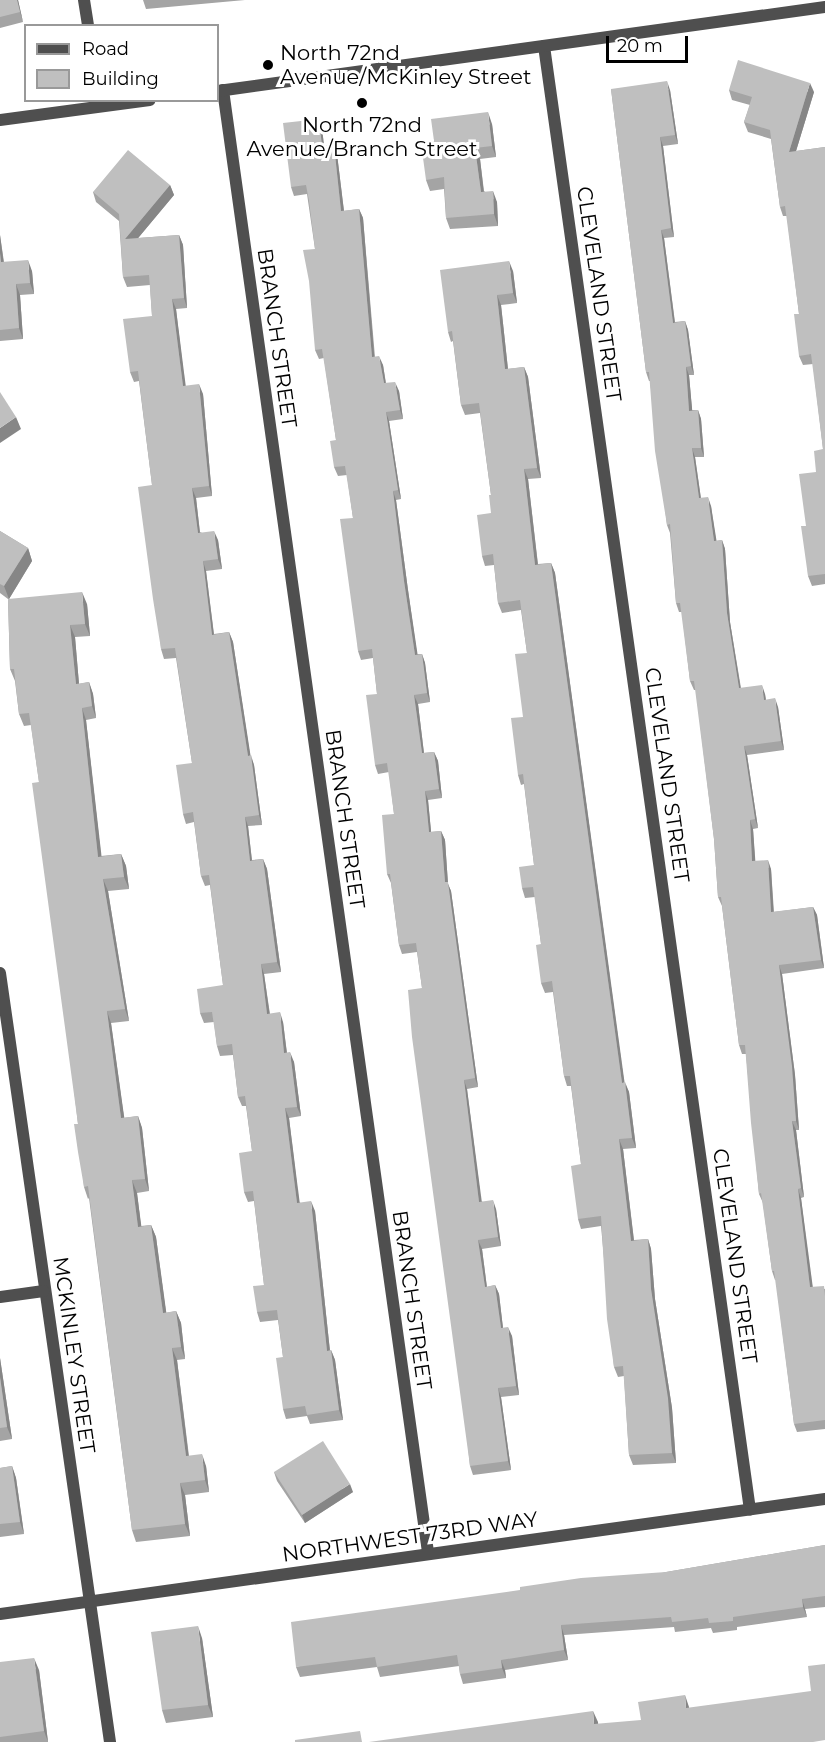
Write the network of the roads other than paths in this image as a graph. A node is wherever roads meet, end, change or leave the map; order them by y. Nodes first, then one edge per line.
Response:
1 (84, 0) edge
2 (825, 7) edge
3 (88, 24) edge
4 (544, 46) junction
5 (220, 91) edge
6 (126, 102) edge
7 (101, 104) edge
8 (0, 120) edge
9 (0, 978) edge
10 (44, 1291) junction
11 (0, 1297) edge
12 (825, 1499) edge
13 (750, 1510) junction
14 (428, 1553) junction
15 (91, 1602) junction
16 (0, 1614) edge
17 (110, 1742) edge

1 - 3 street
2 - 4 street
4 - 5 street
4 - 13 street, CLEVELAND STREET
5 - 14 street, BRANCH STREET
6 - 7 street
7 - 8 street
9 - 10 street, MCKINLEY STREET
10 - 11 street
10 - 15 street, MCKINLEY STREET
12 - 13 street, NORTHWEST 73RD WAY
13 - 14 street, NORTHWEST 73RD WAY
14 - 15 street, NORTHWEST 73RD WAY
15 - 16 street, NORTHWEST 73RD WAY
15 - 17 street, MCKINLEY STREET

